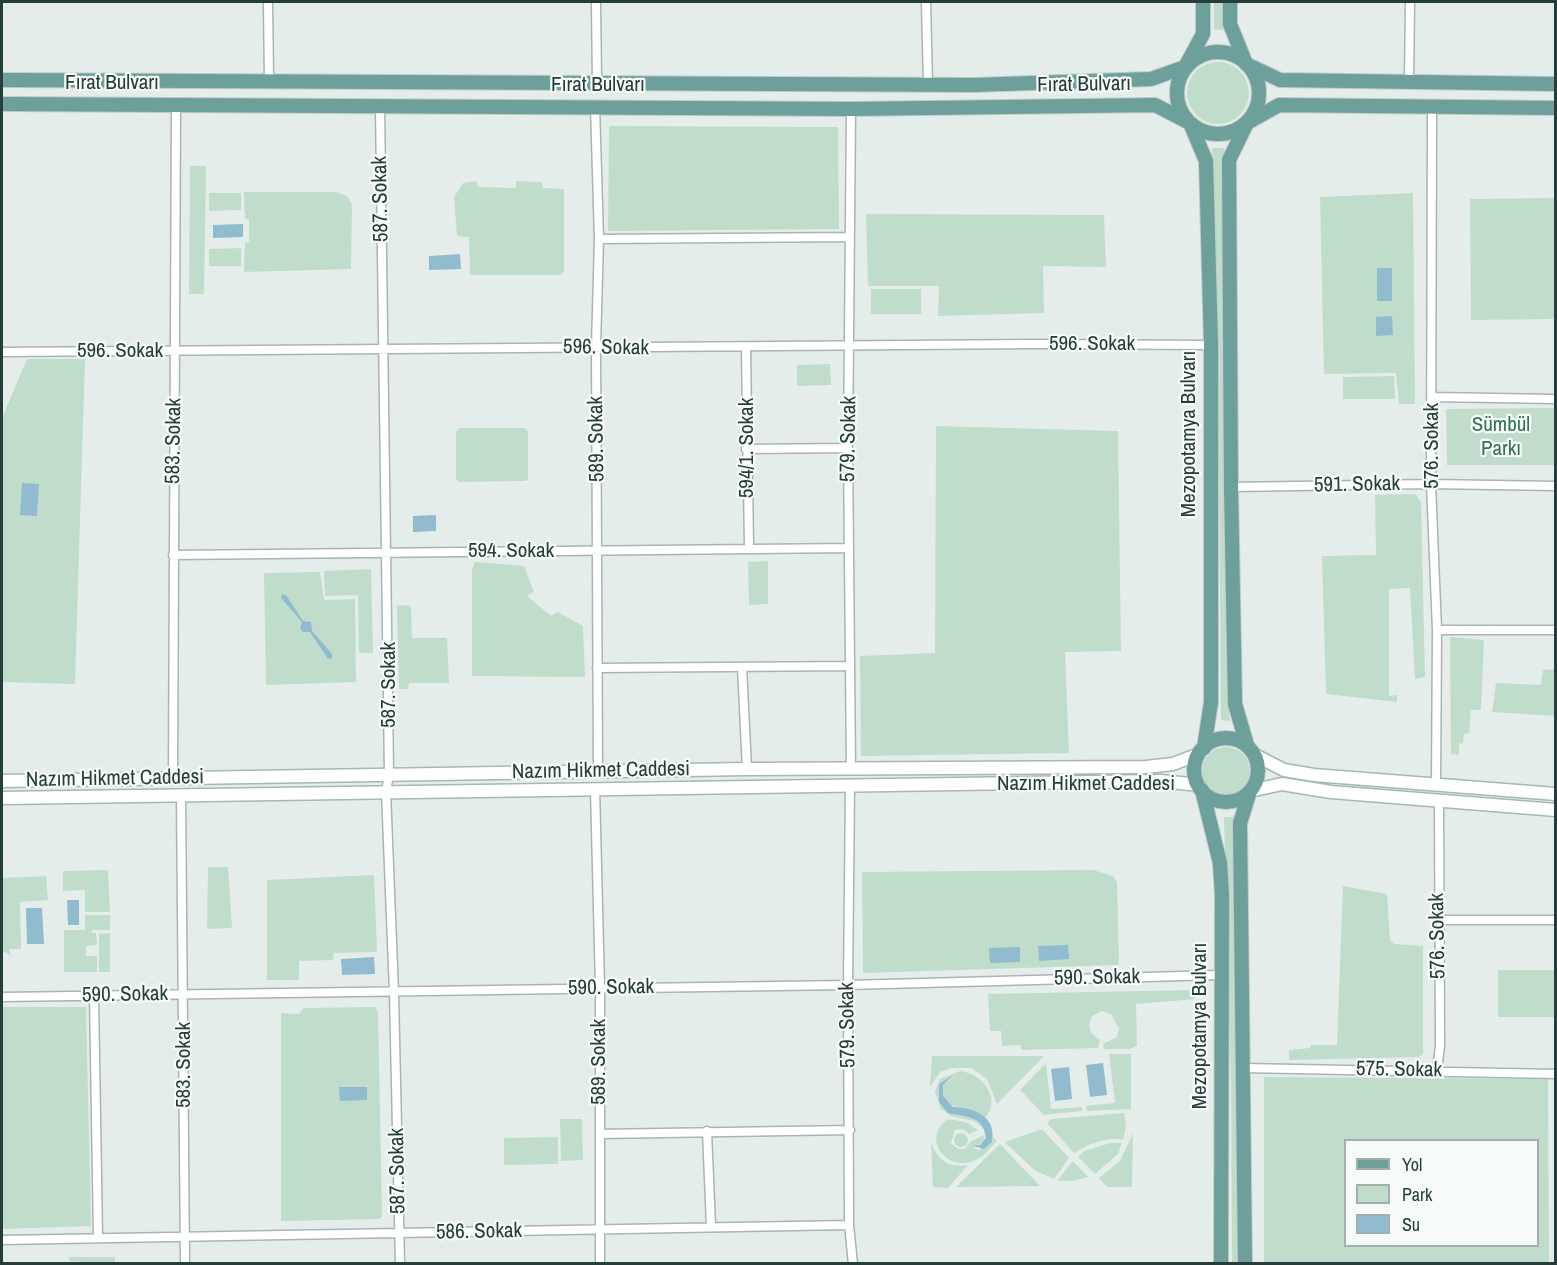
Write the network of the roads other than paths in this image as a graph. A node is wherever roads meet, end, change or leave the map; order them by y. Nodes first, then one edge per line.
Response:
1 (268, 2) edge
2 (596, 2) edge
3 (926, 2) edge
4 (1203, 2) edge
5 (1230, 2) edge
6 (1410, 2) edge
7 (1246, 64) junction
8 (1185, 67) junction
9 (2, 80) edge
10 (269, 81) junction
11 (1409, 81) junction
12 (597, 83) junction
13 (928, 84) junction
14 (1556, 84) edge
15 (2, 104) edge
16 (176, 104) junction
17 (380, 106) junction
18 (595, 106) junction
19 (1432, 107) junction
20 (1556, 108) edge
21 (851, 109) junction
22 (1190, 123) junction
23 (1247, 123) junction
24 (849, 237) junction
25 (599, 239) junction
26 (1211, 345) junction
27 (851, 346) junction
28 (596, 347) junction
29 (746, 348) junction
30 (385, 349) junction
31 (177, 351) junction
32 (2, 352) edge
33 (1432, 397) junction
34 (1556, 399) edge
35 (848, 448) junction
36 (746, 449) junction
37 (1431, 484) junction
38 (1556, 486) edge
39 (1231, 487) junction
40 (749, 548) junction
41 (849, 548) junction
42 (598, 550) junction
43 (387, 552) junction
44 (173, 555) junction
45 (1437, 630) junction
46 (1556, 630) edge
47 (849, 666) junction
48 (742, 667) junction
49 (597, 668) junction
50 (1251, 750) junction
51 (1201, 751) junction
52 (747, 769) junction
53 (851, 770) junction
54 (597, 772) junction
55 (389, 775) junction
56 (173, 777) junction
57 (2, 781) edge
58 (1436, 785) junction
59 (850, 786) junction
60 (596, 788) junction
61 (1200, 788) junction
62 (386, 791) junction
63 (1250, 791) junction
64 (181, 794) junction
65 (1556, 794) edge
66 (2, 798) edge
67 (1439, 800) junction
68 (1556, 810) edge
69 (1438, 920) junction
70 (1556, 920) edge
71 (1220, 975) junction
72 (848, 984) junction
73 (600, 988) junction
74 (394, 992) junction
75 (184, 994) junction
76 (94, 996) junction
77 (2, 997) edge
78 (1243, 1068) junction
79 (1437, 1071) junction
80 (1556, 1074) edge
81 (850, 1130) junction
82 (707, 1131) junction
83 (600, 1134) junction
84 (849, 1225) junction
85 (711, 1226) junction
86 (599, 1229) junction
87 (400, 1233) junction
88 (185, 1236) junction
89 (98, 1237) junction
90 (2, 1240) edge
91 (1219, 1261) edge
92 (185, 1263) edge
93 (400, 1263) edge
94 (600, 1263) edge
95 (852, 1263) edge
96 (1245, 1263) edge

1 - 10 street
2 - 12 street
3 - 13 street
4 - 8 main road
5 - 7 main road
6 - 11 street
7 - 8 main road
7 - 11 main road
7 - 23 main road
8 - 13 main road, Fırat Bulvarı
8 - 22 main road
9 - 10 main road, Fırat Bulvarı
10 - 12 main road, Fırat Bulvarı
11 - 14 main road
12 - 13 main road, Fırat Bulvarı
15 - 16 main road, Fırat Bulvarı
16 - 17 main road, Fırat Bulvarı
16 - 31 street, 583. Sokak
17 - 18 main road, Fırat Bulvarı
17 - 30 street, 587. Sokak
18 - 21 main road, Fırat Bulvarı
18 - 25 street, 589. Sokak
19 - 20 main road
19 - 23 main road
19 - 33 street, 576. Sokak
21 - 22 main road, Fırat Bulvarı
21 - 24 street, 579. Sokak
22 - 23 main road
22 - 26 main road, Mezopotamya Bulvarı
23 - 39 main road, Mezopotamya Bulvarı
24 - 25 street
24 - 27 street, 579. Sokak
25 - 28 street, 589. Sokak
26 - 27 street, 596. Sokak
26 - 51 main road, Mezopotamya Bulvarı
27 - 29 street, 596. Sokak
27 - 35 street, 579. Sokak
28 - 29 street, 596. Sokak
28 - 30 street, 596. Sokak
28 - 42 street, 589. Sokak
29 - 36 street, 594/1. Sokak
30 - 31 street, 596. Sokak
30 - 43 street, 587. Sokak
31 - 32 street, 596. Sokak
31 - 44 street, 583. Sokak
33 - 34 street
33 - 37 street, 576. Sokak
35 - 36 street
35 - 41 street, 579. Sokak
36 - 40 street, 594/1. Sokak
37 - 38 street, 591. Sokak
37 - 39 street, 591. Sokak
37 - 45 street, 576. Sokak
39 - 50 main road, Mezopotamya Bulvarı
40 - 41 street, 594. Sokak
40 - 42 street, 594. Sokak
41 - 47 street, 579. Sokak
42 - 43 street, 594. Sokak
42 - 49 street, 589. Sokak
43 - 44 street, 594. Sokak
43 - 55 street, 587. Sokak
44 - 56 street, 583. Sokak
45 - 46 street
45 - 58 street, 576. Sokak
47 - 48 street
47 - 53 street, 579. Sokak
48 - 49 street
48 - 52 street
49 - 54 street, 589. Sokak
50 - 51 main road
50 - 58 main road
50 - 63 main road
51 - 53 main road, Nazım Hikmet Caddesi
51 - 61 main road
52 - 53 main road, Nazım Hikmet Caddesi
52 - 54 main road, Nazım Hikmet Caddesi
54 - 55 main road, Nazım Hikmet Caddesi
55 - 56 main road, Nazım Hikmet Caddesi
55 - 62 street, 587. Sokak
56 - 57 main road, Nazım Hikmet Caddesi
58 - 65 main road
59 - 60 main road, Nazım Hikmet Caddesi
59 - 61 main road, Nazım Hikmet Caddesi
59 - 72 street, 579. Sokak
60 - 62 main road, Nazım Hikmet Caddesi
60 - 73 street, 589. Sokak
61 - 63 main road
61 - 71 main road, Mezopotamya Bulvarı
62 - 64 main road, Nazım Hikmet Caddesi
62 - 74 street, 587. Sokak
63 - 67 main road
63 - 78 main road
64 - 66 main road, Nazım Hikmet Caddesi
64 - 75 street, 583. Sokak
67 - 68 main road
67 - 69 street, 576. Sokak
69 - 70 street
69 - 79 street, 576. Sokak
71 - 72 street, 590. Sokak
71 - 91 main road, Mezopotamya Bulvarı
72 - 73 street, 590. Sokak
72 - 81 street, 579. Sokak
73 - 74 street, 590. Sokak
73 - 83 street, 589. Sokak
74 - 75 street, 590. Sokak
74 - 87 street, 587. Sokak
75 - 76 street, 590. Sokak
75 - 88 street, 583. Sokak
76 - 77 street, 590. Sokak
76 - 89 street
78 - 79 street, 575. Sokak
78 - 96 main road
79 - 80 street, 575. Sokak
81 - 82 street
81 - 84 street, 579. Sokak
82 - 83 street
82 - 85 street
83 - 86 street, 589. Sokak
84 - 85 street, 586. Sokak
84 - 95 street, 579. Sokak
85 - 86 street, 586. Sokak
86 - 87 street, 586. Sokak
86 - 94 street, 589. Sokak
87 - 88 street, 586. Sokak
87 - 93 street, 587. Sokak
88 - 89 street, 586. Sokak
88 - 92 street, 583. Sokak
89 - 90 street, 586. Sokak

